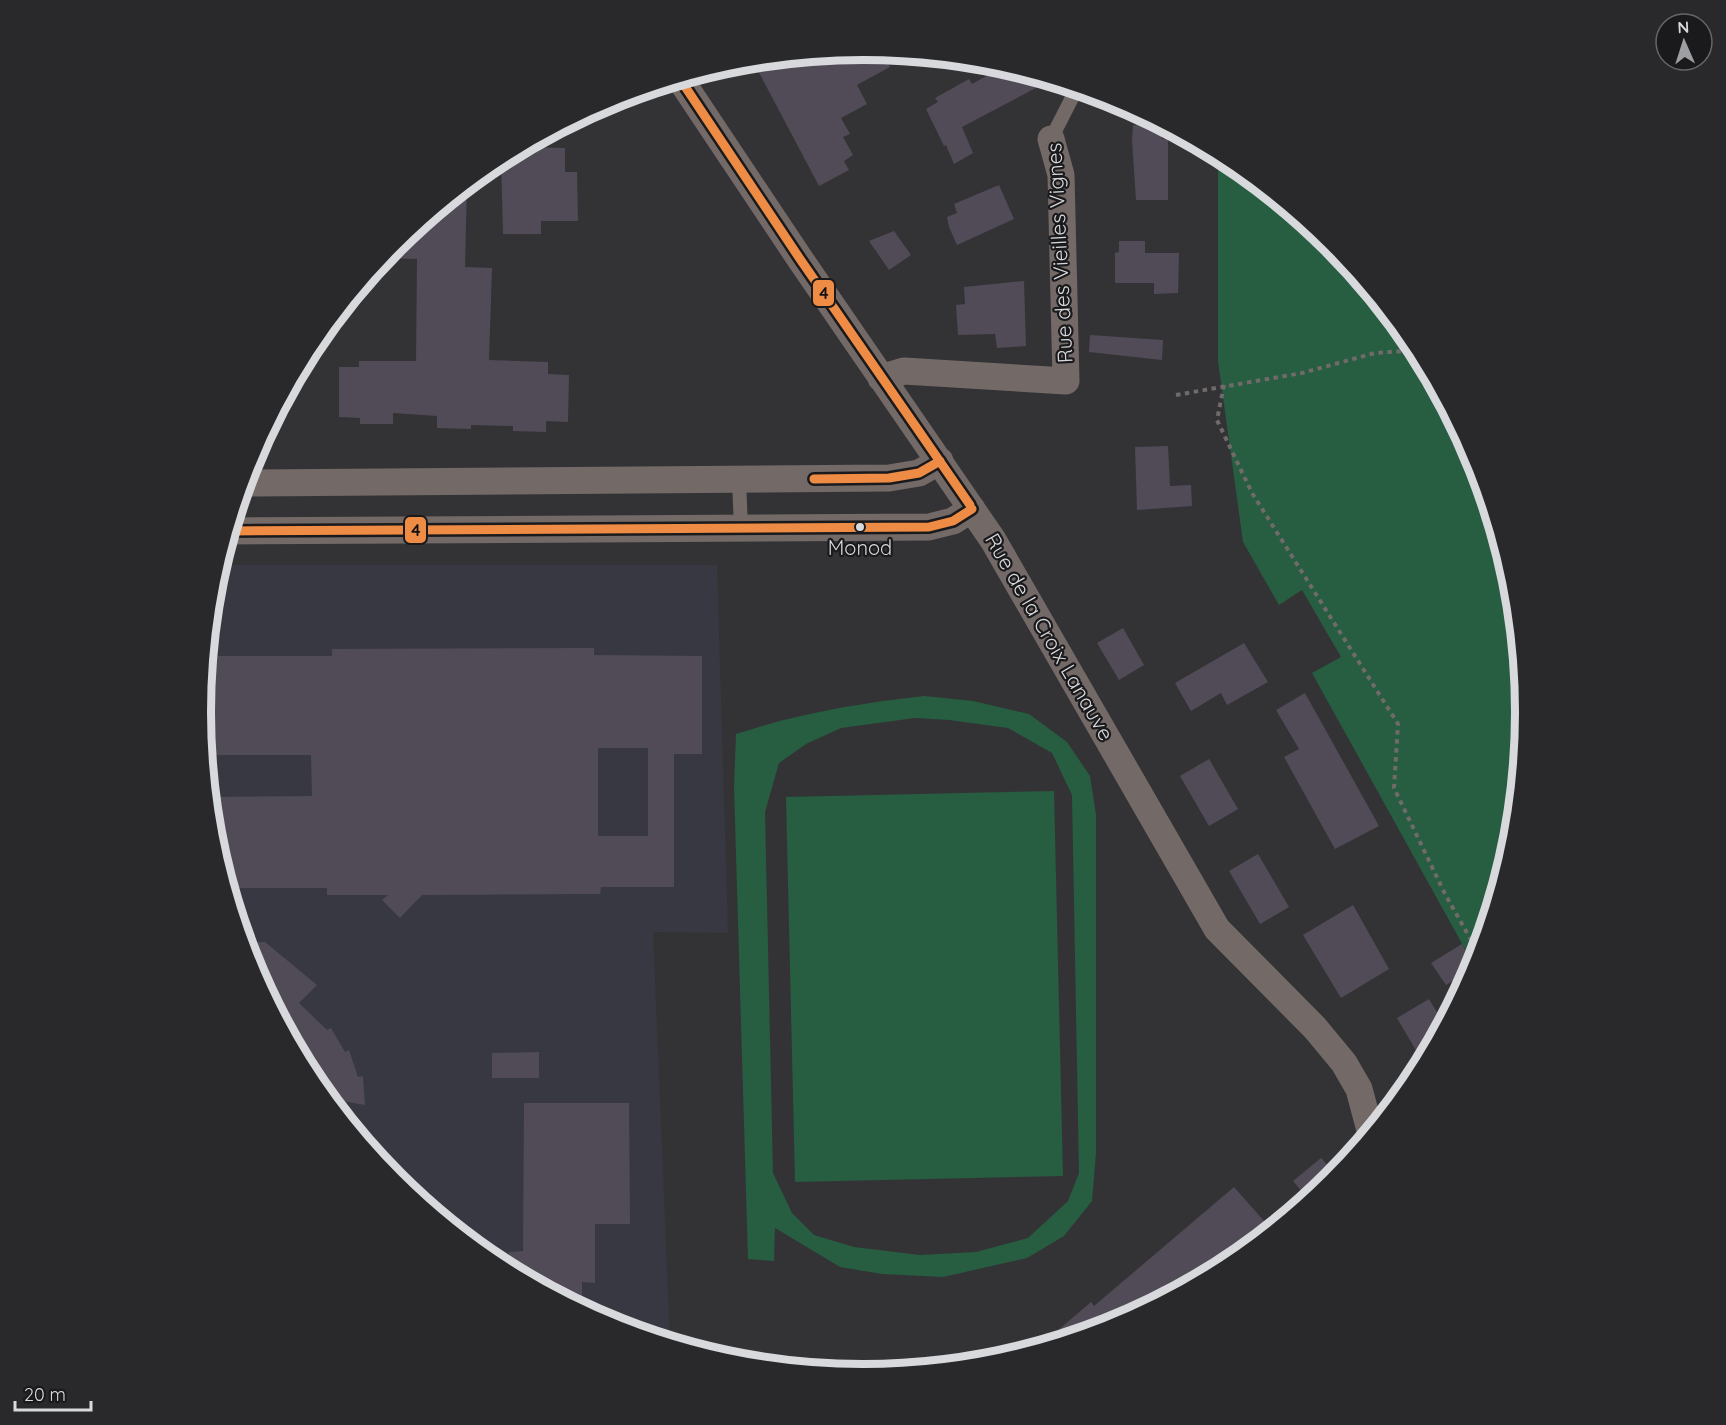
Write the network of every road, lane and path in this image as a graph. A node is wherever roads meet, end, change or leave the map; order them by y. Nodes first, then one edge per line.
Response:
1 (684, 85) edge
2 (1073, 95) edge
3 (1051, 139) joint
4 (1407, 351) edge
5 (881, 378) junction
6 (1224, 386) junction
7 (1176, 395) dead end
8 (940, 461) junction
9 (740, 480) junction
10 (253, 483) edge
11 (972, 509) junction
12 (741, 529) junction
13 (237, 531) edge
14 (1473, 943) edge
15 (1369, 1125) edge

1 - 5 street, Rue de la Croix Lanauve
2 - 3 lane, Rue des Vieilles Vignes
3 - 5 street, Rue des Vieilles Vignes
4 - 6 path
5 - 8 street, Rue de la Croix Lanauve
6 - 7 path
6 - 14 path
8 - 9 street
8 - 11 street, Rue de la Croix Lanauve
9 - 10 street
9 - 12 lane
11 - 12 street
11 - 15 street, Rue de la Croix Lanauve
12 - 13 street

